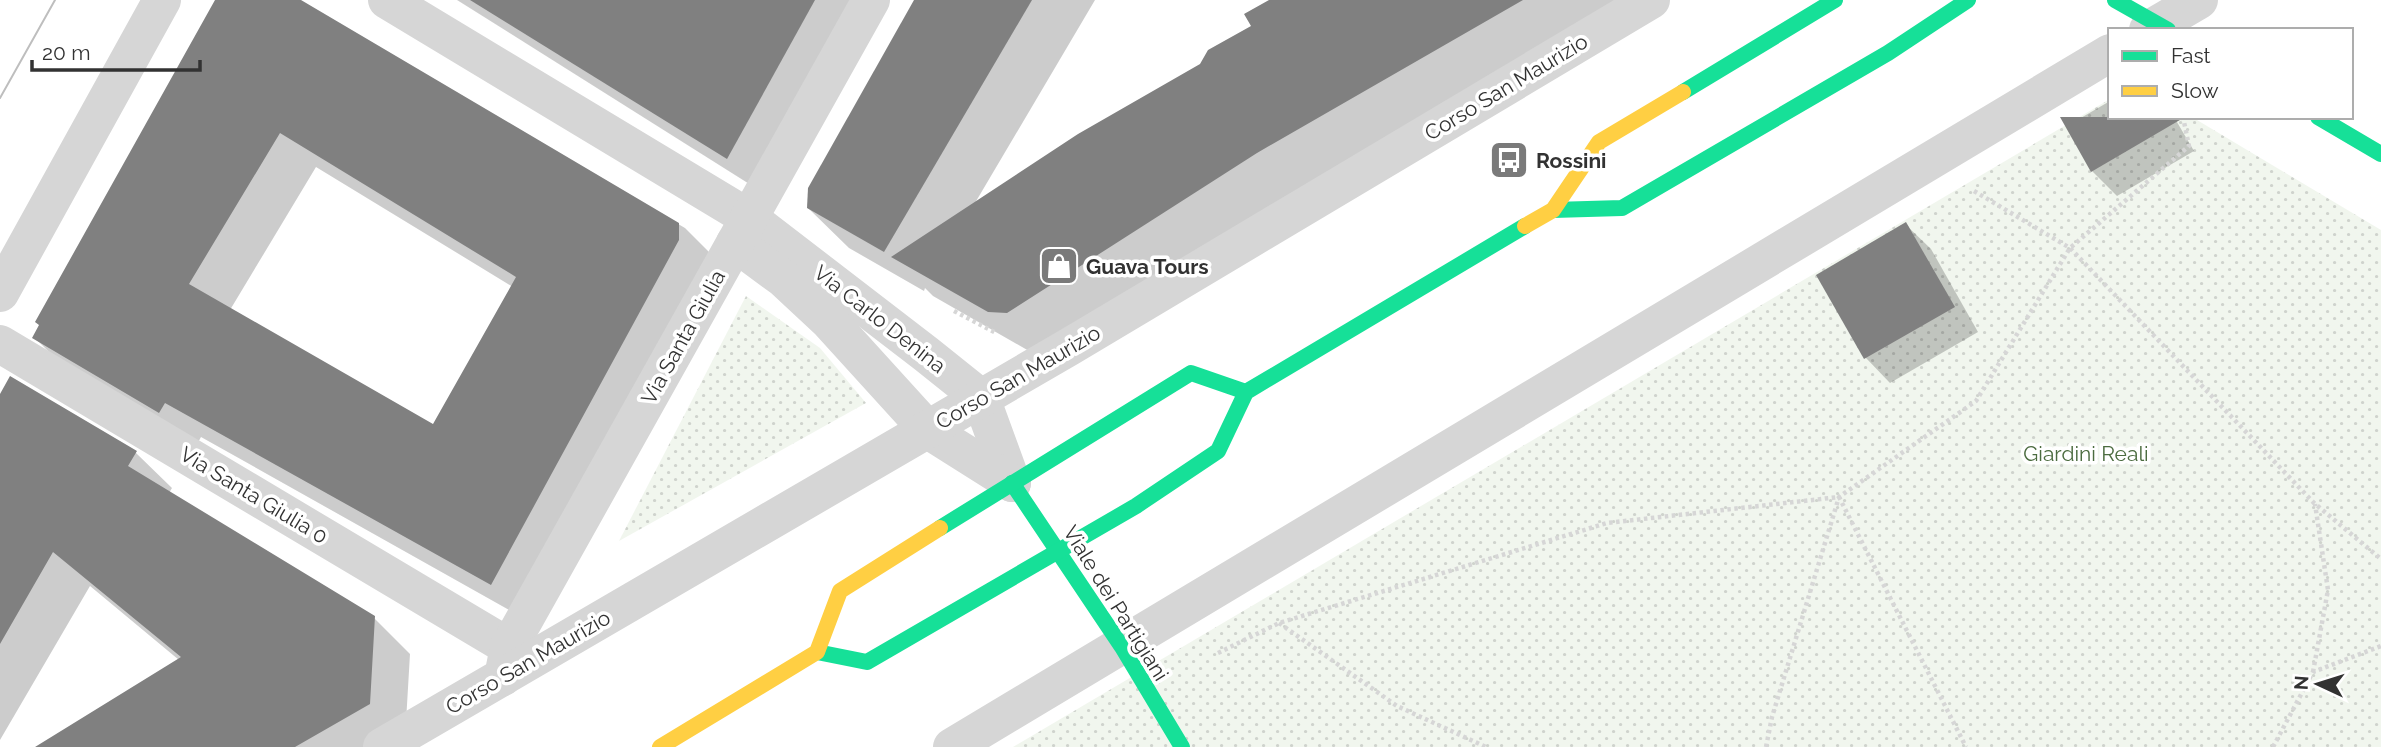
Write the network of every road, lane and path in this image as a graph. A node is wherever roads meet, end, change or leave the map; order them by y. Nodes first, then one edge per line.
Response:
1 (162, 0) edge
2 (387, 0) edge
3 (871, 0) edge
4 (1651, 0) edge
5 (1835, 0) edge
6 (1968, 0) edge
7 (2115, 0) edge
8 (2199, 0) edge
9 (2158, 28) edge
10 (2108, 53) edge
11 (2183, 119) edge
12 (2321, 119) edge
13 (2381, 154) edge
14 (1972, 190) dead end
15 (1553, 210) junction
16 (742, 230) junction
17 (2070, 248) junction
18 (0, 293) edge
19 (0, 344) edge
20 (1247, 392) junction
21 (981, 398) junction
22 (928, 430) junction
23 (1012, 483) junction
24 (1839, 497) junction
25 (2314, 503) junction
26 (1059, 550) junction
27 (2381, 559) edge
28 (1279, 623) junction
29 (2381, 646) edge
30 (1122, 647) junction
31 (817, 652) junction
32 (1218, 653) dead end
33 (506, 662) junction
34 (2313, 673) junction
35 (382, 747) edge
36 (660, 747) edge
37 (952, 747) edge
38 (1182, 747) edge
39 (1486, 747) edge
40 (1766, 747) edge
41 (1966, 747) edge
42 (2273, 747) edge

1 - 18 street
2 - 16 street, Via Carlo Denina
3 - 16 street, Via Santa Giulia
4 - 21 street, Corso San Maurizio
5 - 15 main road
6 - 15 main road
7 - 9 main road
8 - 9 street
10 - 30 street
11 - 17 path
12 - 13 main road
14 - 17 path
15 - 20 main road
16 - 21 street, Via Carlo Denina
16 - 22 street, Via Carlo Denina
16 - 33 street, Via Santa Giulia
17 - 24 path
17 - 25 path
19 - 33 street, Via Santa Giulia 0
20 - 23 main road
20 - 26 main road
21 - 22 street, Corso San Maurizio
21 - 23 street
22 - 23 street, Via Carlo Denina
22 - 33 street, Corso San Maurizio
23 - 26 main road, Viale dei Partigiani
23 - 31 main road
24 - 28 path
24 - 40 path
24 - 41 path
25 - 27 path
25 - 34 path
26 - 30 main road, Viale dei Partigiani
26 - 31 main road
28 - 32 path
28 - 39 path
29 - 34 path
30 - 37 street
30 - 38 main road, Viale dei Partigiani
31 - 36 main road
33 - 35 street, Corso San Maurizio
34 - 42 path

